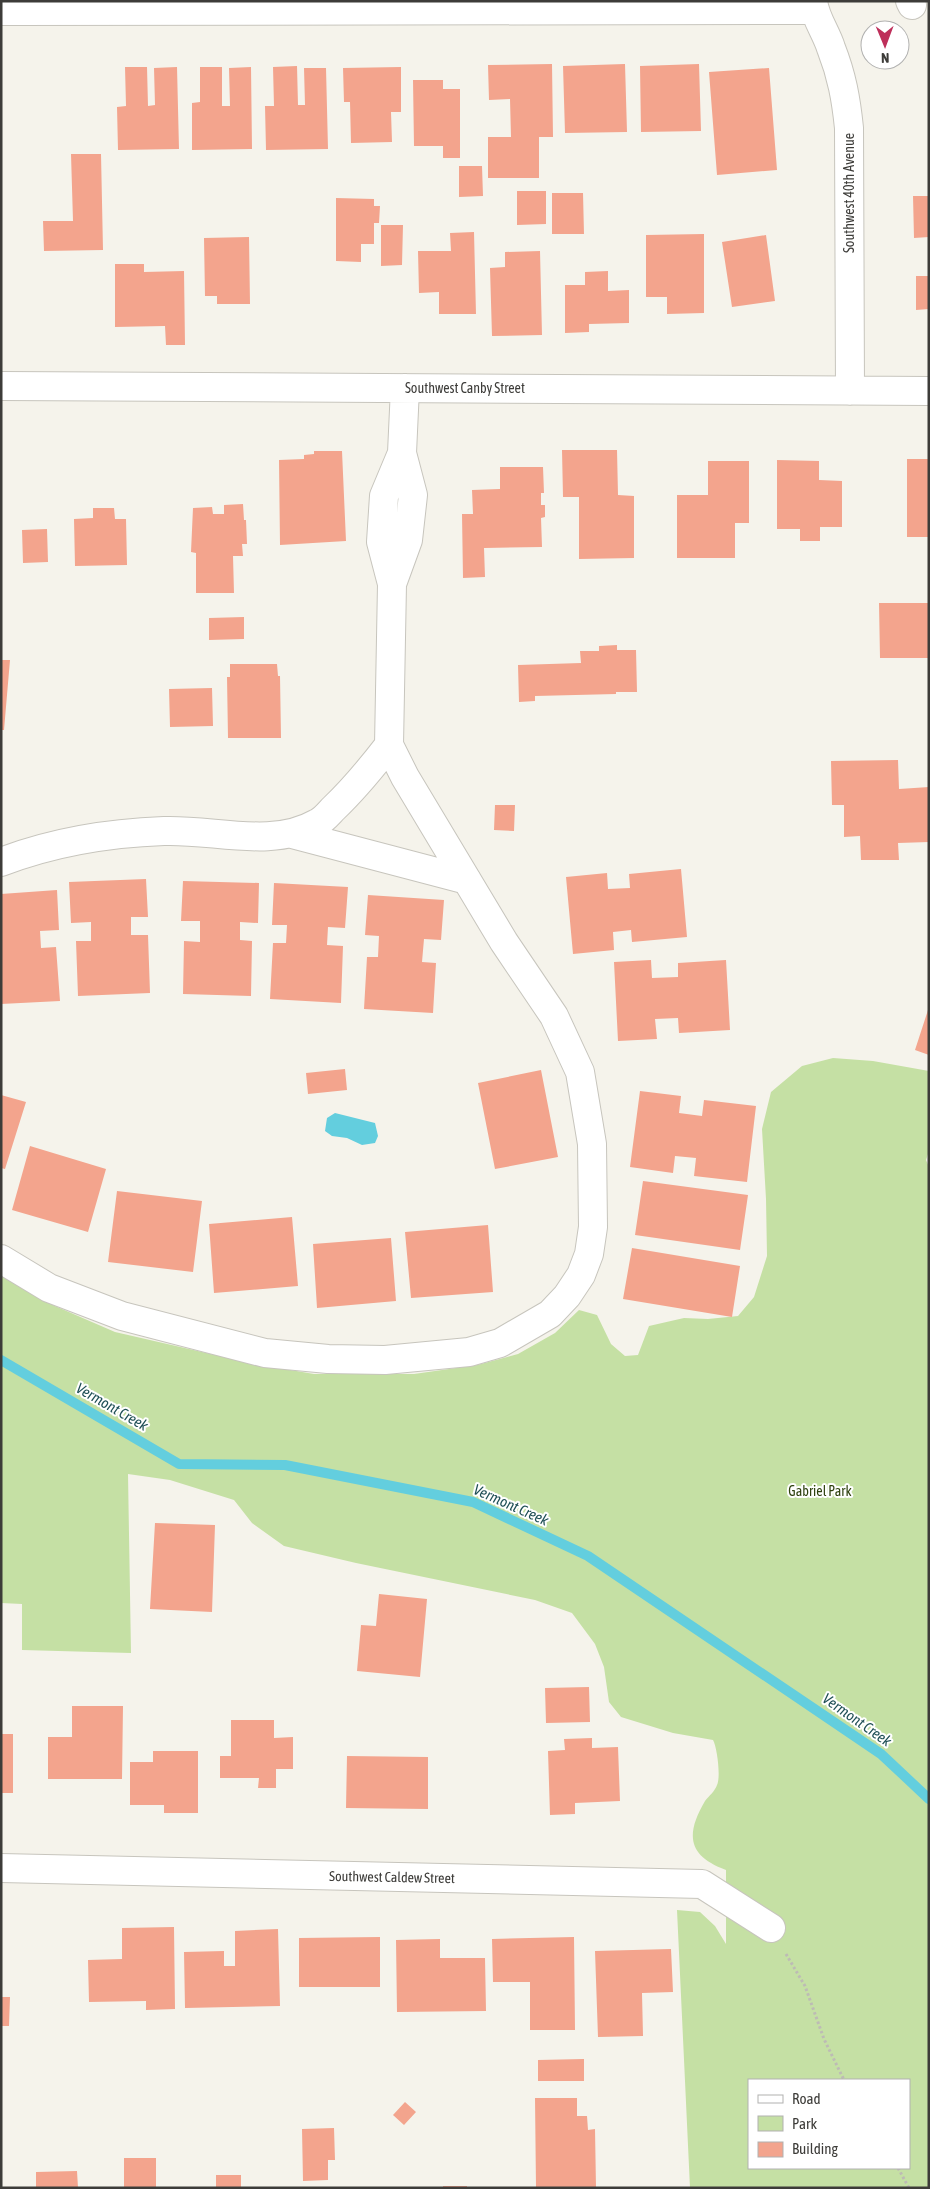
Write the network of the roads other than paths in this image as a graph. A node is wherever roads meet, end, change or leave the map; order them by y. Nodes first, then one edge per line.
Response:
1 (813, 6) edge
2 (1, 10) edge
3 (1, 386) edge
4 (405, 388) junction
5 (850, 391) junction
6 (929, 391) edge
7 (389, 745) junction
8 (292, 834) junction
9 (1, 862) edge
10 (466, 880) junction
11 (1, 1259) edge
12 (1, 1868) edge
13 (771, 1928) road end

1 - 2 street
1 - 5 street, Southwest 40th Avenue
3 - 4 street, Southwest Canby Street
4 - 5 street, Southwest Canby Street
4 - 7 street
5 - 6 street, Southwest Canby Street
7 - 8 street
7 - 10 street
8 - 9 street
8 - 10 street
10 - 11 street
12 - 13 street, Southwest Caldew Street

